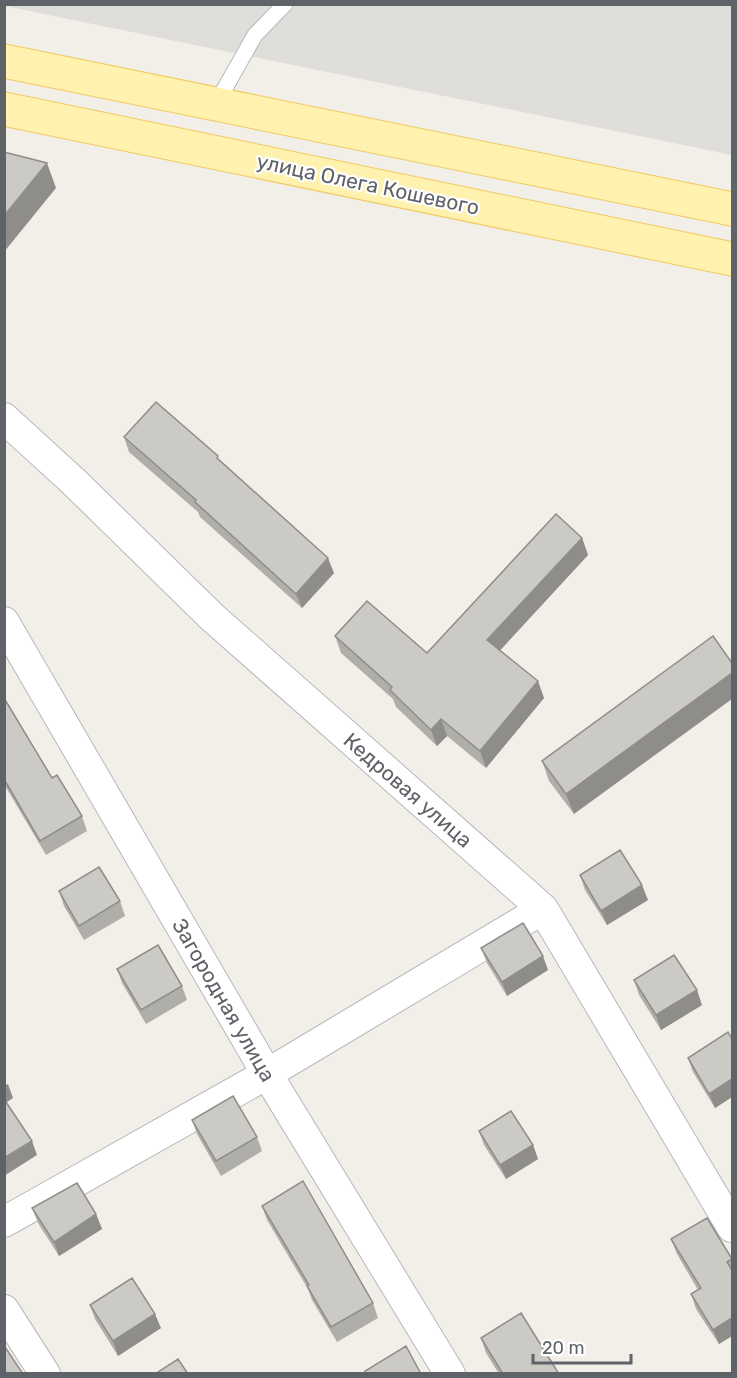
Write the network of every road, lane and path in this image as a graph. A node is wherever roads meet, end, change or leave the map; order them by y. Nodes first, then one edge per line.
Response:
1 (285, 4) edge
2 (4, 61) edge
3 (216, 104) junction
4 (4, 109) edge
5 (732, 209) edge
6 (661, 244) junction
7 (732, 259) edge
8 (732, 274) edge
9 (4, 418) edge
10 (4, 622) edge
11 (543, 909) junction
12 (267, 1074) junction
13 (4, 1222) edge
14 (732, 1227) edge
15 (4, 1310) edge
16 (45, 1374) edge
17 (450, 1374) edge

1 - 3 lane
2 - 3 main road
3 - 5 main road
4 - 6 main road, улица Олега Кошевого
6 - 7 main road, улица Олега Кошевого
6 - 8 main road
9 - 11 street, Кедровая улица
10 - 12 street, Загородная улица
11 - 12 street
11 - 14 street, Кедровая улица
12 - 13 street
12 - 17 street, Загородная улица
15 - 16 street

